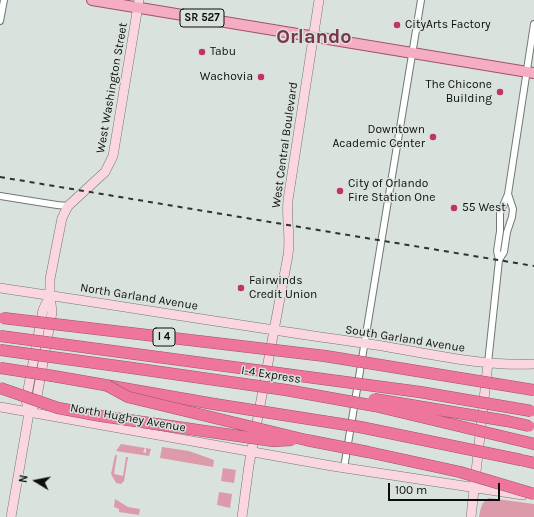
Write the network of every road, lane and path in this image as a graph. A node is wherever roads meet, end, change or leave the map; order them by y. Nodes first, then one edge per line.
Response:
1 (4, 0) edge
2 (92, 0) edge
3 (319, 0) edge
4 (421, 0) edge
5 (139, 4) edge
6 (0, 21) edge
7 (534, 24) edge
8 (313, 37) junction
9 (412, 52) junction
10 (531, 72) edge
11 (508, 194) junction
12 (0, 196) edge
13 (68, 206) junction
14 (502, 208) junction
15 (513, 209) junction
16 (500, 218) junction
17 (512, 220) junction
18 (499, 260) junction
19 (0, 288) edge
20 (50, 295) junction
21 (2, 318) edge
22 (274, 331) junction
23 (0, 336) edge
24 (365, 344) junction
25 (0, 350) edge
26 (488, 364) junction
27 (534, 364) edge
28 (0, 368) edge
29 (106, 385) junction
30 (0, 388) edge
31 (286, 390) junction
32 (534, 390) edge
33 (0, 407) edge
34 (533, 411) edge
35 (29, 413) junction
36 (532, 426) edge
37 (306, 440) junction
38 (530, 443) edge
39 (252, 451) junction
40 (529, 462) edge
41 (344, 468) junction
42 (475, 488) junction
43 (534, 496) edge
44 (11, 517) edge
45 (242, 517) edge
46 (471, 517) edge

1 - 6 street
2 - 5 main road, SR 527
3 - 8 street, West Central Boulevard
4 - 9 street
5 - 8 main road, SR 527
5 - 13 street, West Washington Street
7 - 10 street
8 - 9 main road, SR 527
8 - 22 street, West Central Boulevard
9 - 10 main road, SR 527
9 - 24 street
10 - 11 street
11 - 14 street
11 - 15 street
12 - 13 street
13 - 20 street, West Washington Street
14 - 15 street
14 - 16 street
15 - 17 street
16 - 17 street
16 - 18 street
17 - 18 street
18 - 26 street
19 - 20 street, North Garland Avenue
20 - 22 street, North Garland Avenue
20 - 35 street, West Washington Street
21 - 32 highway, I 4, bridge
22 - 24 street, South Garland Avenue
22 - 39 street, West Central Boulevard
23 - 34 highway, I-4 Express, bridge
24 - 26 street, South Garland Avenue
24 - 41 street
25 - 31 highway, I-4 Express, bridge
26 - 27 street, South Garland Avenue
26 - 42 street
28 - 29 highway, bridge
29 - 37 highway, bridge
29 - 40 highway, bridge
30 - 37 highway, bridge
31 - 36 highway, bridge
31 - 38 highway, I-4 Express, bridge
33 - 35 street, North Hughey Avenue
35 - 39 street, North Hughey Avenue
35 - 44 street, West Washington Street
37 - 43 highway, bridge
39 - 41 street, North Hughey Avenue
39 - 45 street, West Central Boulevard
41 - 42 street, North Hughey Avenue
42 - 43 street, North Hughey Avenue
42 - 46 street

